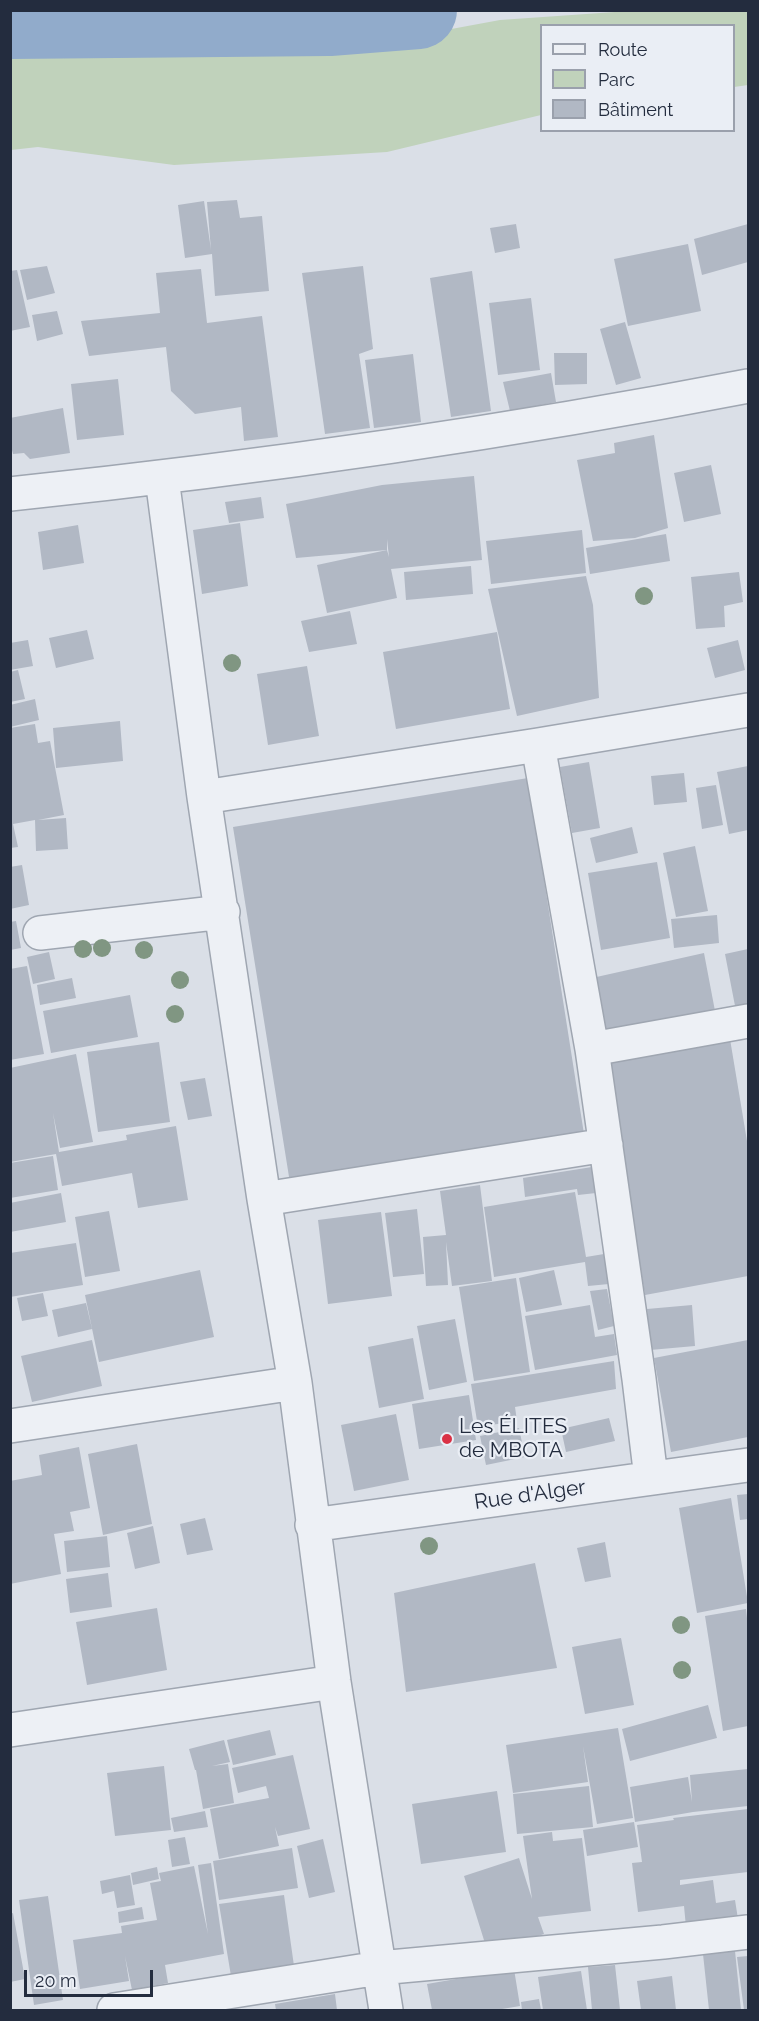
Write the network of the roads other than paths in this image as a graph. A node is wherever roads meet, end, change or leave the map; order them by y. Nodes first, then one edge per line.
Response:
1 (748, 386) edge
2 (162, 478) junction
3 (10, 494) edge
4 (748, 710) edge
5 (538, 745) junction
6 (204, 797) junction
7 (223, 912) junction
8 (40, 933) dead end
9 (748, 1021) edge
10 (592, 1049) junction
11 (606, 1145) junction
12 (264, 1199) junction
13 (295, 1383) junction
14 (10, 1426) edge
15 (748, 1465) edge
16 (651, 1478) junction
17 (312, 1525) junction
18 (334, 1682) junction
19 (10, 1730) edge
20 (748, 1932) edge
21 (379, 1968) junction
22 (114, 2010) edge
23 (386, 2010) edge

1 - 2 street
2 - 3 street
2 - 6 street
4 - 5 street
5 - 6 street
5 - 10 street
6 - 7 street
7 - 8 street
7 - 12 street
9 - 10 street
10 - 11 street
11 - 12 street
11 - 16 street
12 - 13 street
13 - 14 street
13 - 17 street
15 - 16 street, Rue d'Alger
16 - 17 street, Rue d'Alger
17 - 18 street
18 - 19 street
18 - 21 street
20 - 21 street
21 - 22 street
21 - 23 street

